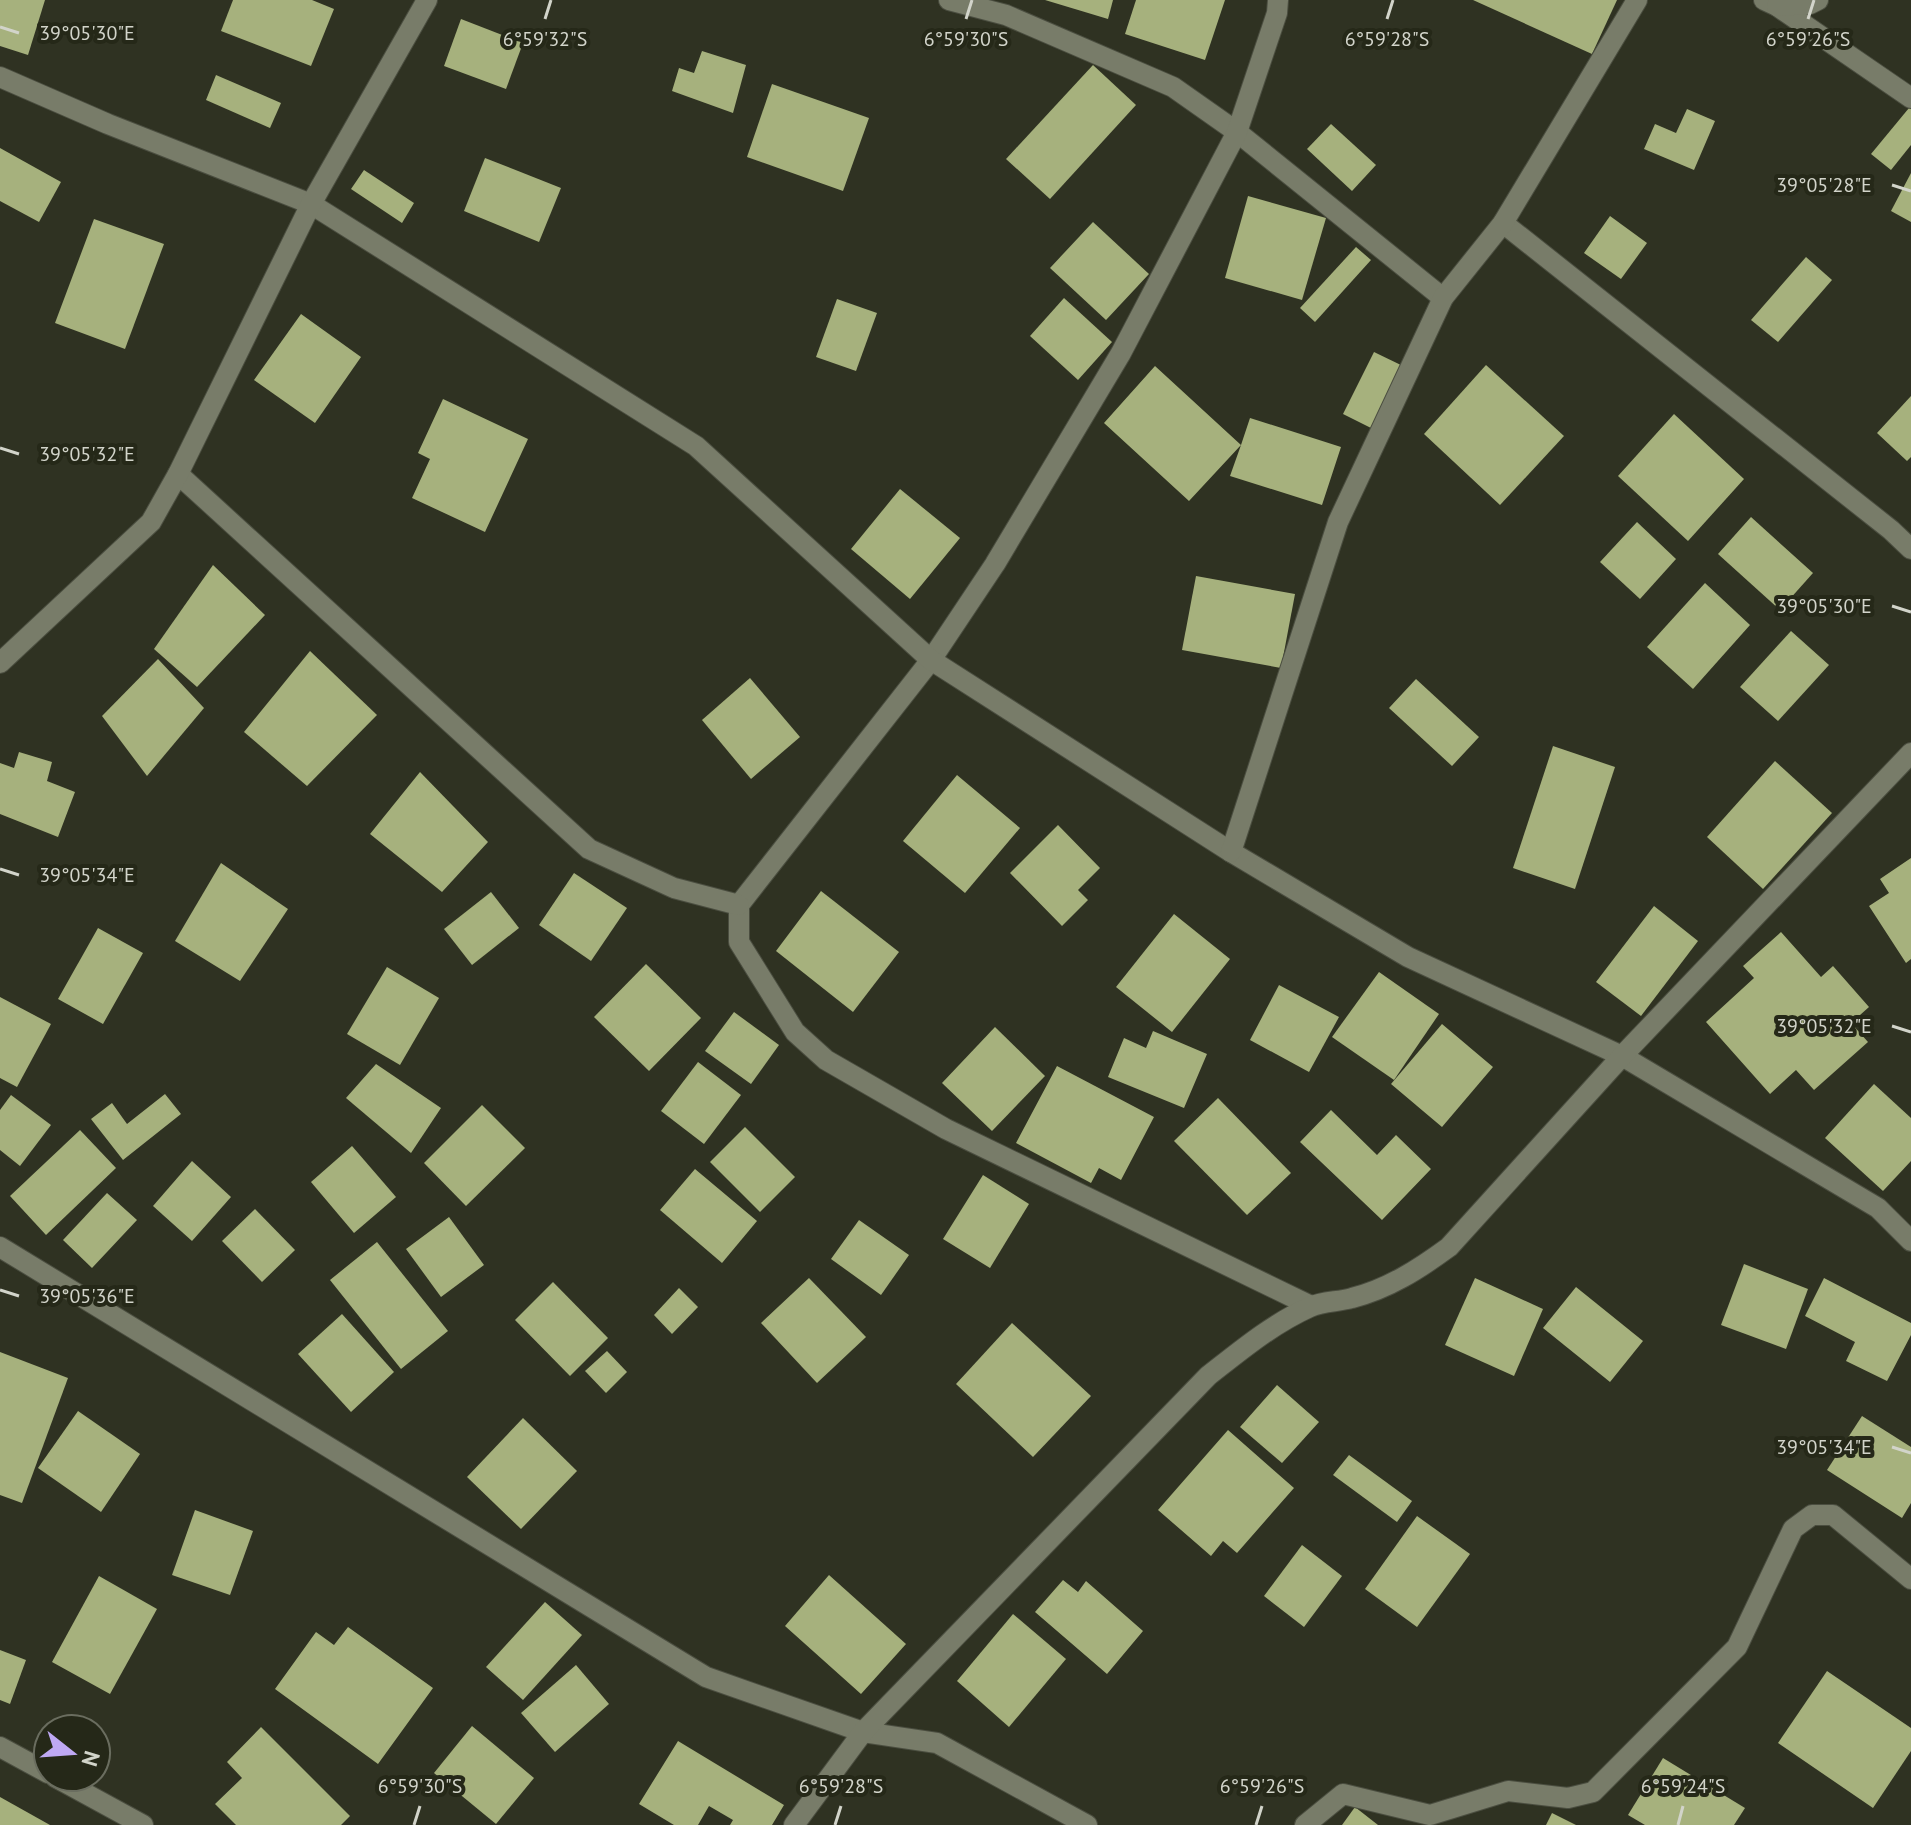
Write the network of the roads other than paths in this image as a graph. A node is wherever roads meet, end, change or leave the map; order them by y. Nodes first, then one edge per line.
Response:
1 (427, 0) edge
2 (949, 0) edge
3 (1278, 0) edge
4 (1637, 0) edge
5 (1818, 0) edge
6 (1771, 3) edge
7 (0, 77) edge
8 (1911, 98) edge
9 (1237, 132) junction
10 (311, 204) junction
11 (1503, 223) junction
12 (1443, 298) junction
13 (178, 474) junction
14 (1911, 549) edge
15 (931, 660) junction
16 (0, 663) edge
17 (1911, 753) edge
18 (1231, 852) junction
19 (739, 905) junction
20 (1622, 1056) junction
21 (1911, 1241) edge
22 (0, 1247) edge
23 (1311, 1306) junction
24 (1911, 1579) edge
25 (863, 1732) junction
26 (0, 1747) edge
27 (32, 1764) edge
28 (84, 1793) edge
29 (143, 1825) edge
30 (794, 1825) edge
31 (1087, 1825) edge
32 (1305, 1825) edge

1 - 10 street
2 - 9 street
3 - 9 street
4 - 11 street
5 - 6 street
6 - 8 street
7 - 10 street
9 - 12 street
9 - 15 street
10 - 13 street
10 - 15 street
11 - 12 street
11 - 14 street
12 - 18 street
13 - 16 street
13 - 19 street
15 - 18 street
15 - 19 street
17 - 20 street
18 - 20 street
19 - 23 street
20 - 21 street
20 - 23 street
22 - 25 street
23 - 25 street
24 - 32 street
25 - 30 street
25 - 31 street
26 - 27 street
28 - 29 street

